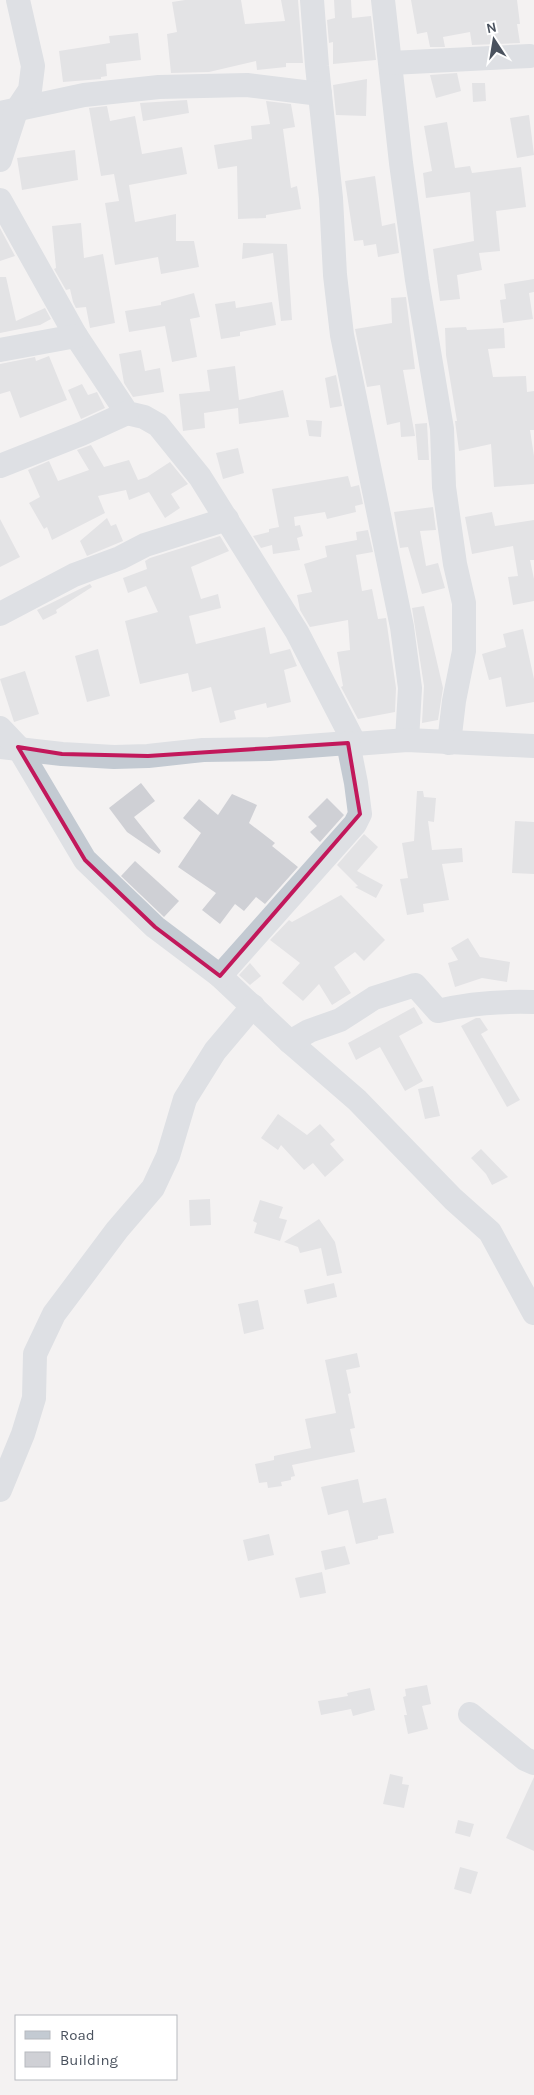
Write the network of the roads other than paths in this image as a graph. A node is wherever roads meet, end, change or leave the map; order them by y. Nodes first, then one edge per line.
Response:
1 (18, 0) edge
2 (312, 0) edge
3 (383, 0) edge
4 (530, 56) dead end
5 (391, 63) junction
6 (320, 94) junction
7 (8, 112) edge
8 (0, 160) edge
9 (0, 200) edge
10 (76, 336) junction
11 (0, 350) edge
12 (127, 413) junction
13 (0, 466) edge
14 (227, 520) junction
15 (0, 614) edge
16 (0, 728) edge
17 (408, 740) junction
18 (449, 743) junction
19 (352, 744) junction
20 (534, 746) edge
21 (9, 747) edge
22 (220, 976) junction
23 (534, 1002) edge
24 (253, 1006) junction
25 (290, 1042) junction
26 (534, 1313) edge
27 (0, 1490) edge
28 (470, 1714) dead end
29 (534, 1764) edge

1 - 7 street
2 - 6 street
3 - 5 street
4 - 5 street
5 - 18 street
6 - 7 street
6 - 17 street
7 - 8 street
9 - 10 street
10 - 11 street
10 - 12 street
12 - 13 street
12 - 14 street
14 - 15 street
14 - 19 street
16 - 21 street
17 - 18 street
17 - 19 street
18 - 20 street
19 - 21 street
19 - 22 street
21 - 22 street
22 - 24 street
23 - 25 street
24 - 25 street
24 - 27 street
25 - 26 street
28 - 29 street

